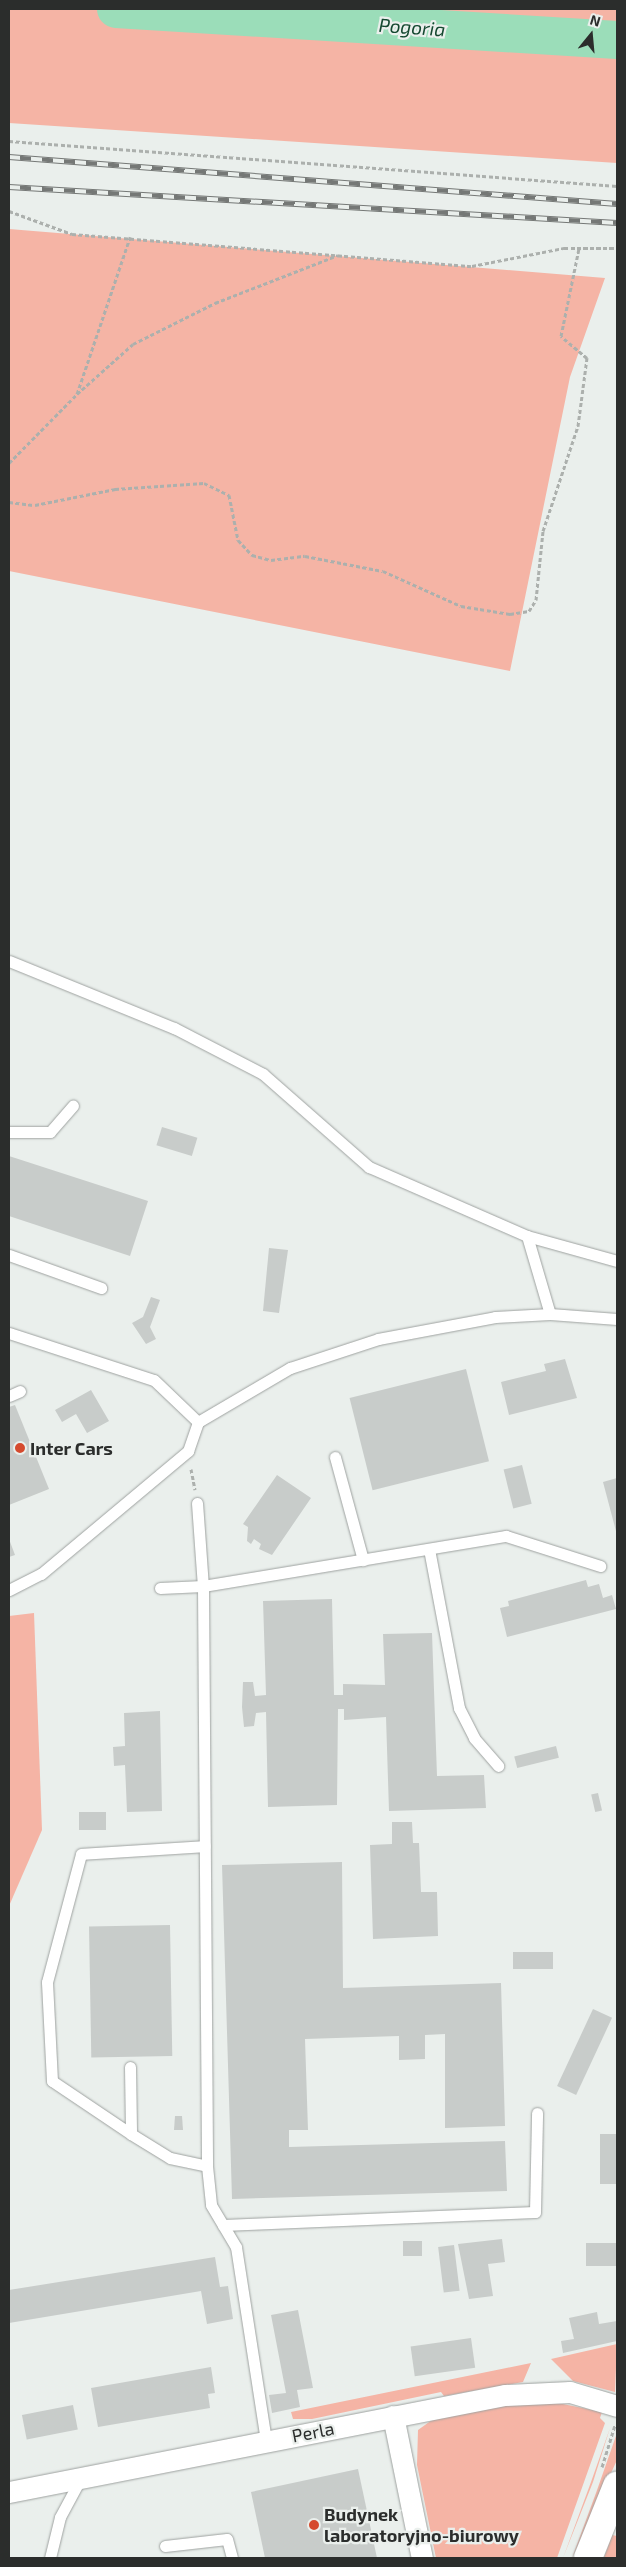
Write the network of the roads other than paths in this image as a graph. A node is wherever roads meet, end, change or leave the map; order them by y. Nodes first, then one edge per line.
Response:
1 (9, 961) edge
2 (73, 1106) dead end
3 (9, 1132) edge
4 (527, 1236) junction
5 (9, 1255) edge
6 (617, 1261) edge
7 (101, 1288) dead end
8 (550, 1314) junction
9 (617, 1318) edge
10 (9, 1333) edge
11 (20, 1391) dead end
12 (9, 1396) edge
13 (198, 1422) junction
14 (335, 1457) dead end
15 (198, 1503) road end
16 (429, 1549) junction
17 (363, 1560) junction
18 (600, 1566) dead end
19 (203, 1586) junction
20 (160, 1588) dead end
21 (9, 1590) edge
22 (498, 1766) dead end
23 (205, 1846) junction
24 (130, 2067) dead end
25 (537, 2113) dead end
26 (131, 2134) junction
27 (207, 2166) junction
28 (223, 2225) junction
29 (617, 2406) edge
30 (393, 2416) junction
31 (266, 2441) junction
32 (81, 2478) junction
33 (617, 2486) edge
34 (9, 2492) edge
35 (165, 2546) dead end
36 (50, 2558) edge
37 (232, 2558) edge
38 (422, 2558) edge
39 (588, 2558) edge

1 - 4 lane
2 - 3 lane
4 - 6 lane
4 - 8 lane
5 - 7 lane
8 - 9 lane
8 - 13 lane
10 - 13 lane
11 - 12 lane
13 - 21 lane
14 - 17 lane
15 - 19 lane
16 - 17 lane
16 - 18 lane
16 - 22 lane
17 - 19 lane
19 - 20 lane
19 - 23 lane
23 - 26 lane
23 - 27 lane
24 - 26 lane
25 - 28 lane
26 - 27 lane
27 - 28 lane
28 - 31 lane
29 - 30 street, Perla
30 - 31 street, Perla
30 - 38 street
31 - 32 street, Perla
32 - 34 street, Perla
32 - 36 lane
33 - 39 street
35 - 37 lane

